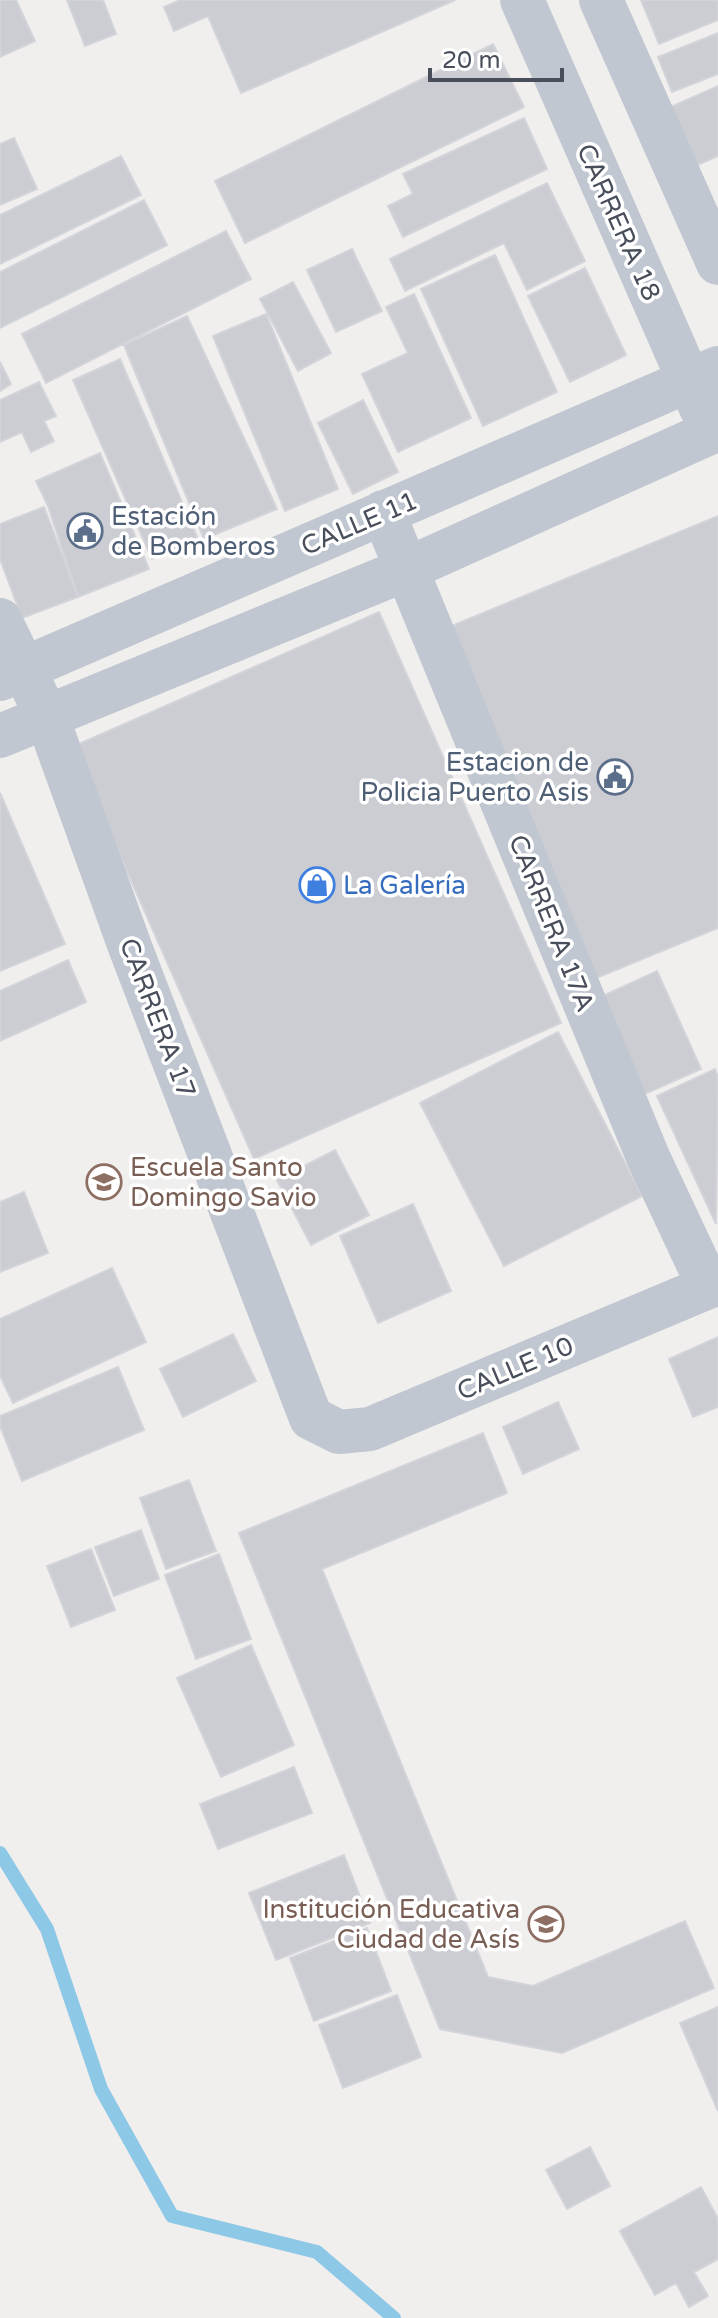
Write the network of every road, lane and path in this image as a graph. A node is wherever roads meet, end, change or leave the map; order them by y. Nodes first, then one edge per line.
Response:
1 (522, 0) edge
2 (601, 0) edge
3 (718, 263) edge
4 (703, 375) edge
5 (716, 434) edge
6 (383, 512) junction
7 (407, 569) junction
8 (0, 620) edge
9 (11, 674) edge
10 (47, 717) junction
11 (0, 736) edge
12 (714, 1285) edge
13 (311, 1418) joint

1 - 4 street, CARRERA 18
2 - 3 street
4 - 5 street, CARRERA 18
4 - 6 street, CALLE 11
5 - 7 street
6 - 7 street, CARRERA 17A
6 - 9 street, CALLE 11
7 - 10 street
7 - 12 street, CARRERA 17A
8 - 9 street, CARRERA 17
9 - 10 street, CARRERA 17
10 - 11 street
10 - 13 street, CARRERA 17
12 - 13 street, CALLE 10

